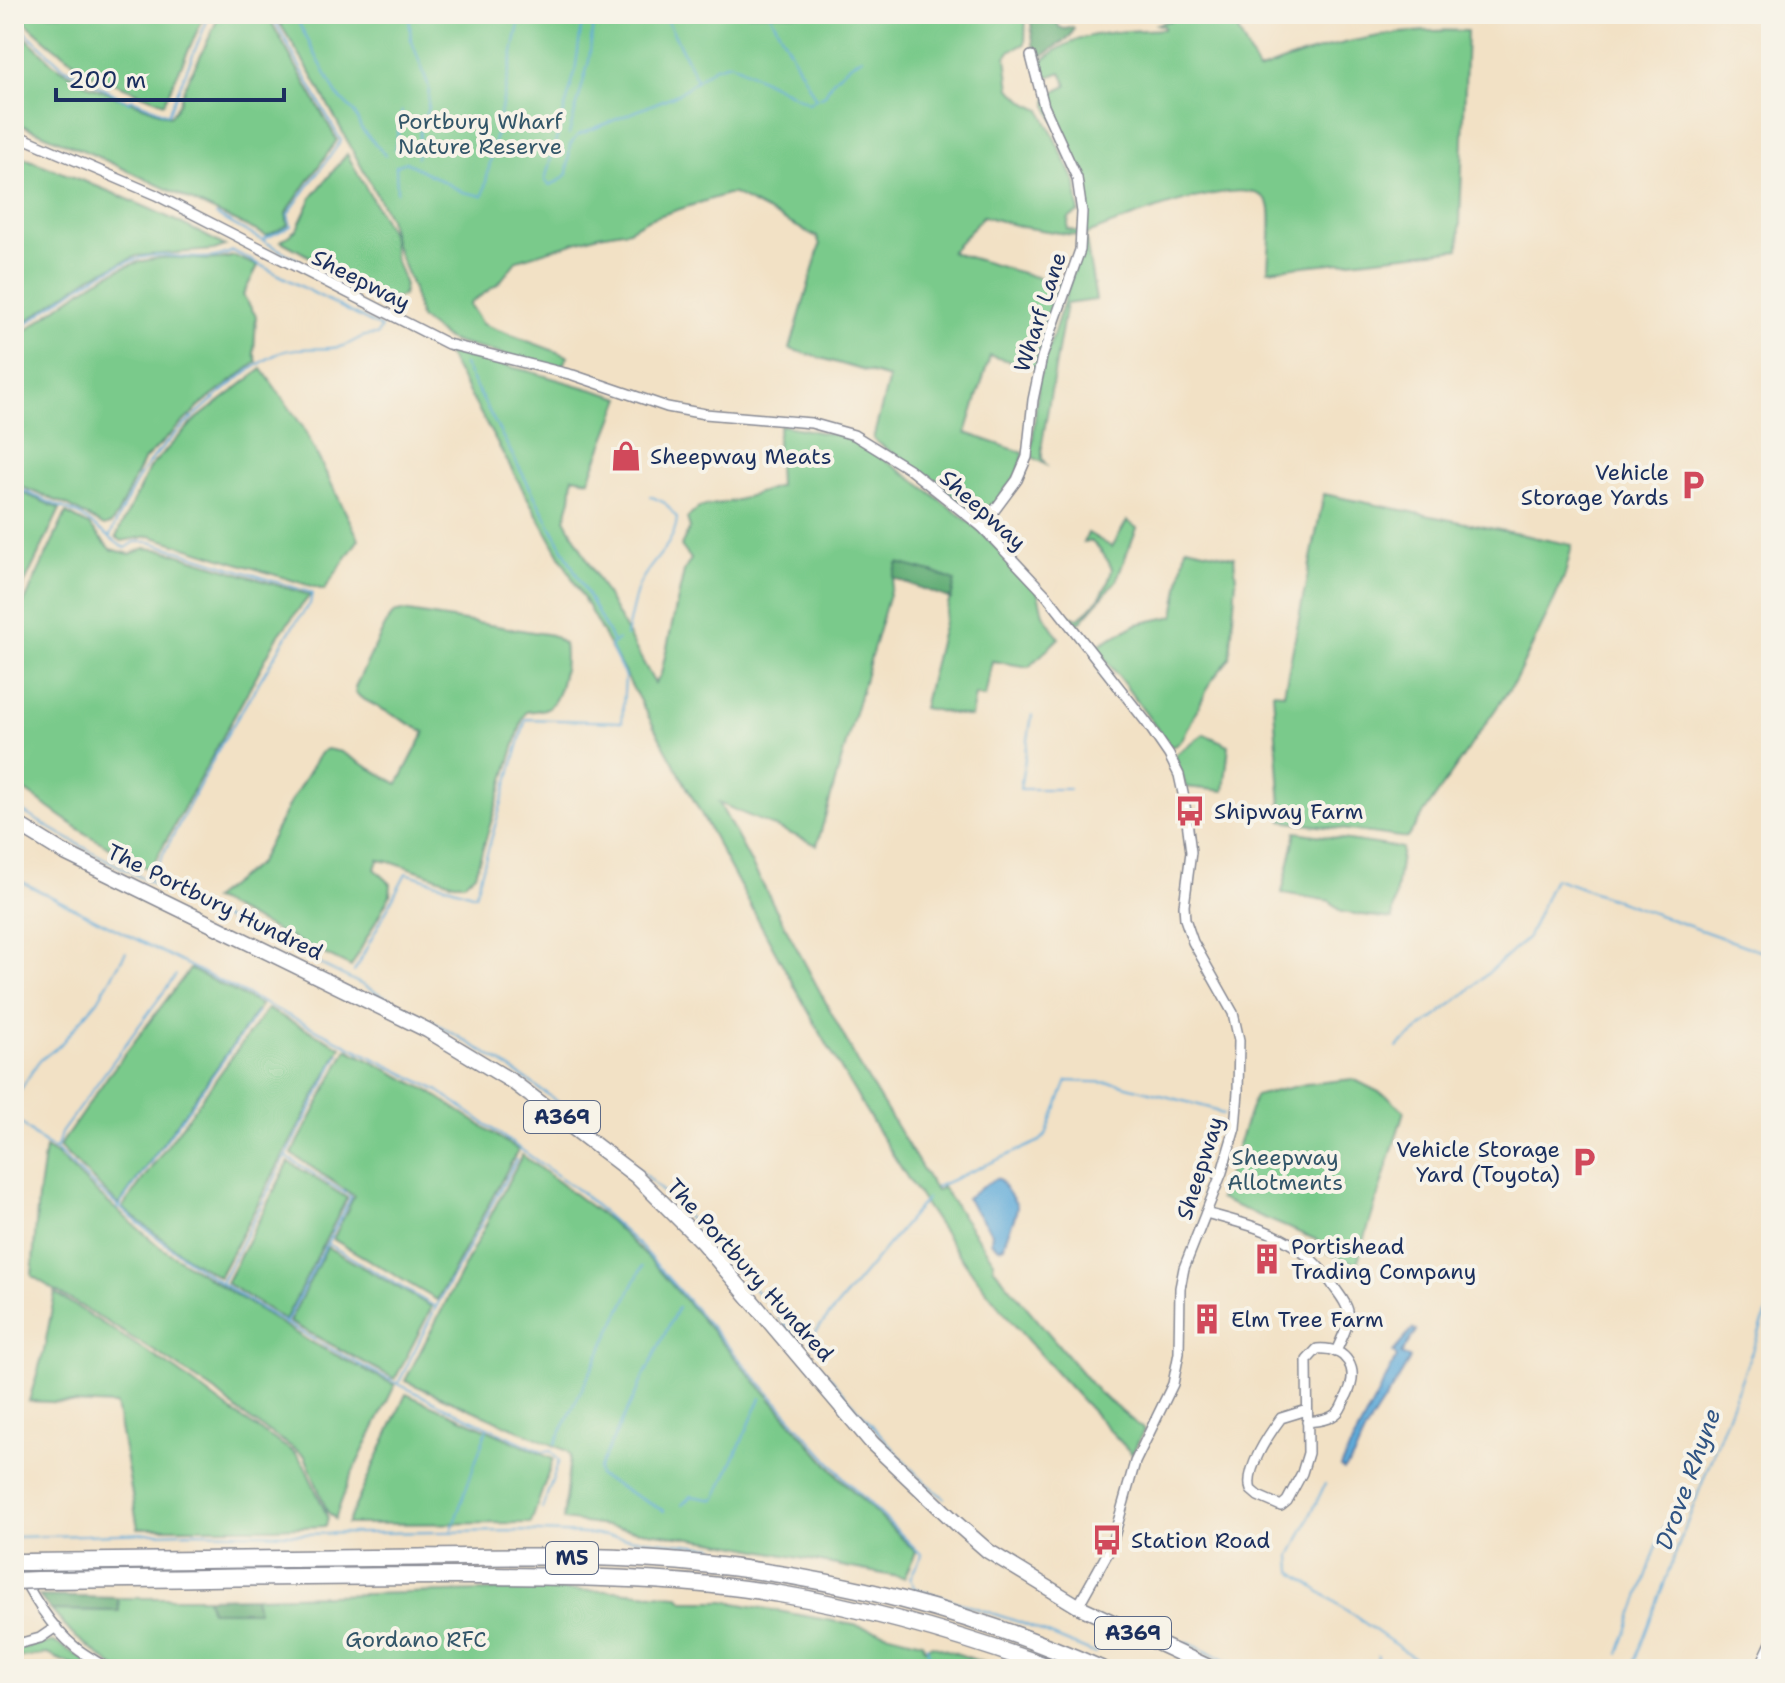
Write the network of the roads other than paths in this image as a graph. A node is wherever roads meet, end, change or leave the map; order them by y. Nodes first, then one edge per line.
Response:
1 (1031, 56) dead end
2 (14, 134) edge
3 (982, 527) junction
4 (14, 822) edge
5 (1206, 1213) junction
6 (1336, 1352) junction
7 (1307, 1410) junction
8 (1307, 1422) junction
9 (20, 1562) edge
10 (14, 1581) edge
11 (1078, 1606) junction
12 (56, 1627) junction
13 (1771, 1643) edge
14 (14, 1645) edge
15 (108, 1669) edge
16 (1054, 1669) edge
17 (1101, 1669) edge
18 (1213, 1669) edge
19 (1759, 1669) edge

1 - 3 street, Wharf Lane
2 - 3 street, Sheepway
3 - 5 street, Sheepway
4 - 11 main road, The Portbury Hundred / A369
5 - 6 street
5 - 11 street, Sheepway
6 - 7 street
6 - 8 street
7 - 8 street
7 - 8 street
9 - 12 street
9 - 17 highway, M5
10 - 16 highway, M5, bridge
11 - 18 main road, The Portbury Hundred / A369
12 - 14 street
12 - 15 street
13 - 19 street

